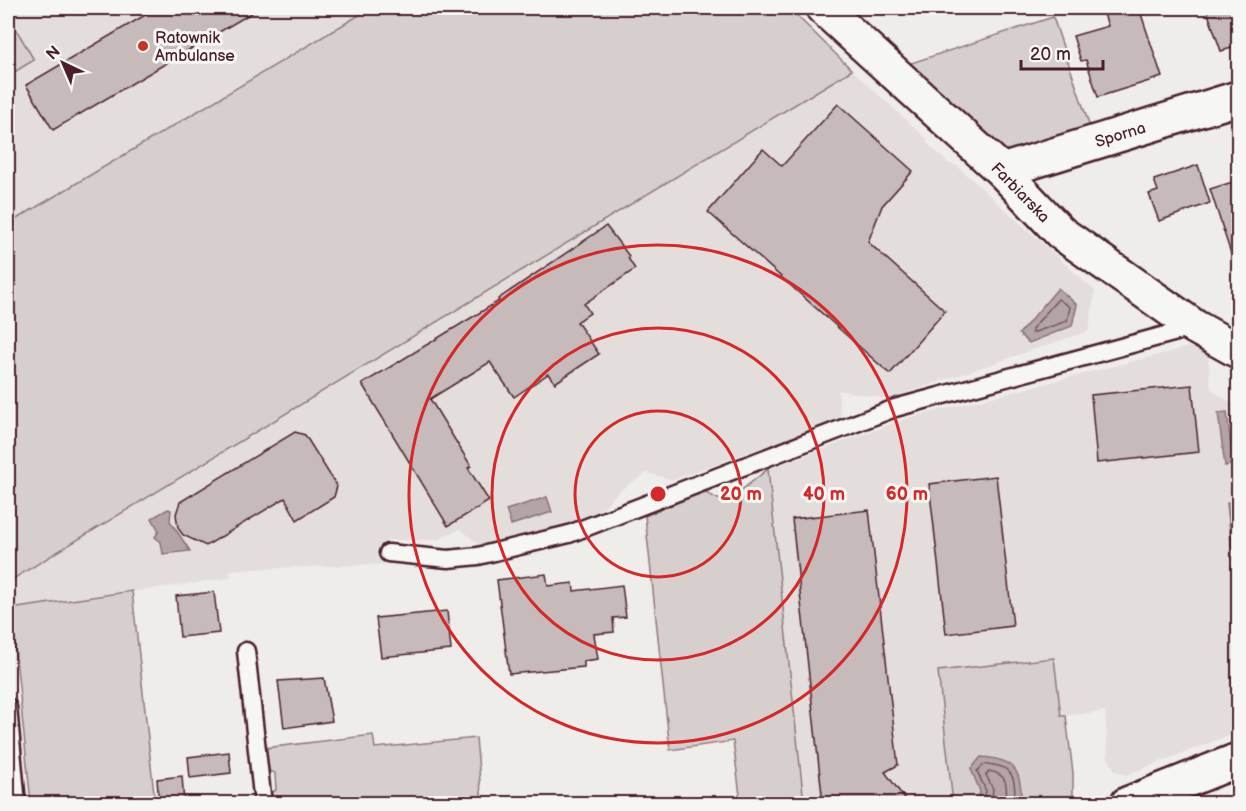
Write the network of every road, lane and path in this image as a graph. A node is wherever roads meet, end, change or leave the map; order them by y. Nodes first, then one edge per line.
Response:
1 (823, 8) edge
2 (1239, 98) edge
3 (1002, 171) junction
4 (1195, 327) junction
5 (1239, 351) edge
6 (388, 553) dead end
7 (246, 651) dead end
8 (8, 707) edge
9 (1239, 760) edge
10 (17, 804) edge
11 (263, 804) edge
12 (1127, 804) edge

1 - 3 street, Farbiarska
2 - 3 street, Sporna
3 - 4 street, Farbiarska
4 - 5 street, Farbiarska
4 - 6 lane
7 - 11 lane
8 - 10 lane
9 - 12 street

